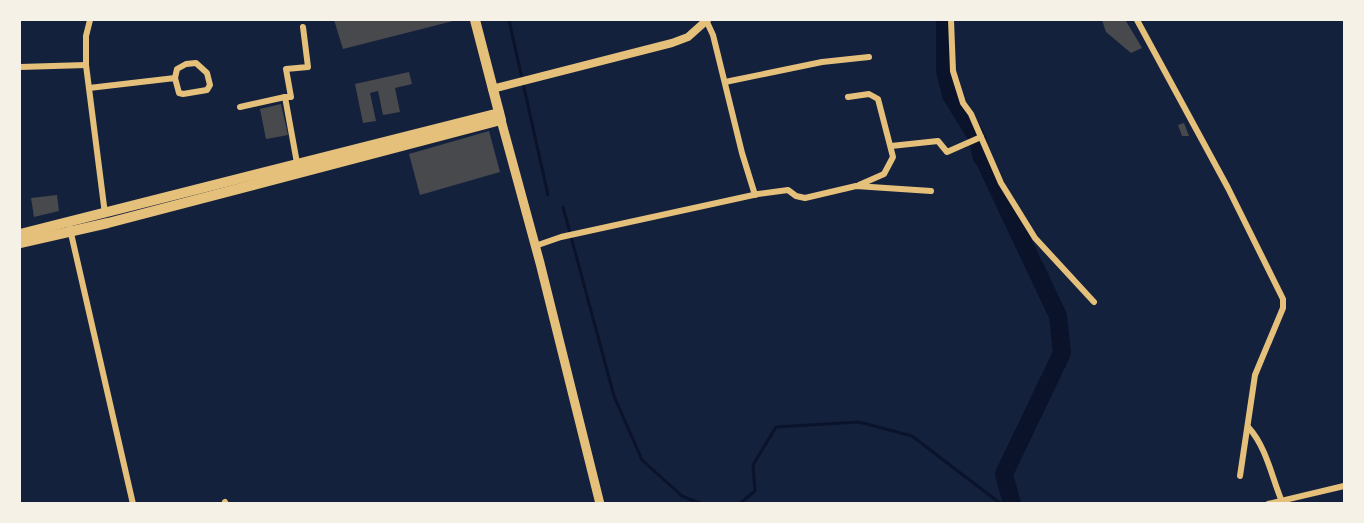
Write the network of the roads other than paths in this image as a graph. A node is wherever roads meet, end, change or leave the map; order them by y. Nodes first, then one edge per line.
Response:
1 (90, 20) edge
2 (475, 20) edge
3 (707, 20) edge
4 (951, 20) edge
5 (1137, 20) edge
6 (303, 27) dead end
7 (868, 57) dead end
8 (86, 65) junction
9 (20, 67) edge
10 (175, 78) junction
11 (725, 82) junction
12 (89, 88) junction
13 (492, 89) junction
14 (848, 97) dead end
15 (285, 98) junction
16 (240, 107) dead end
17 (500, 117) junction
18 (981, 137) junction
19 (403, 141) junction
20 (891, 146) junction
21 (297, 163) junction
22 (856, 186) junction
23 (931, 191) dead end
24 (755, 195) junction
25 (106, 218) junction
26 (69, 227) junction
27 (20, 234) edge
28 (20, 243) edge
29 (535, 246) junction
30 (1094, 302) dead end
31 (1249, 428) junction
32 (1240, 476) dead end
33 (1344, 486) edge
34 (1315, 494) junction
35 (1282, 502) edge
36 (133, 504) edge
37 (600, 504) edge
38 (1268, 504) edge
39 (1319, 504) edge

1 - 8 street
2 - 13 main road
3 - 11 street
3 - 13 street
4 - 18 street
5 - 31 street
6 - 15 street
7 - 11 street
8 - 9 street
8 - 12 street
10 - 10 street
10 - 12 street
11 - 24 street
12 - 25 street
13 - 17 main road
14 - 20 street
15 - 16 street
15 - 21 street
17 - 19 main road
17 - 29 main road
18 - 20 street
18 - 30 street
19 - 21 main road
19 - 25 main road
20 - 22 street
21 - 25 main road
22 - 23 street
22 - 24 street
24 - 29 street
25 - 26 main road
26 - 27 main road
26 - 28 main road
26 - 36 street
29 - 37 main road
31 - 32 street
31 - 35 street
33 - 34 street
34 - 35 street
34 - 39 street
35 - 38 street

